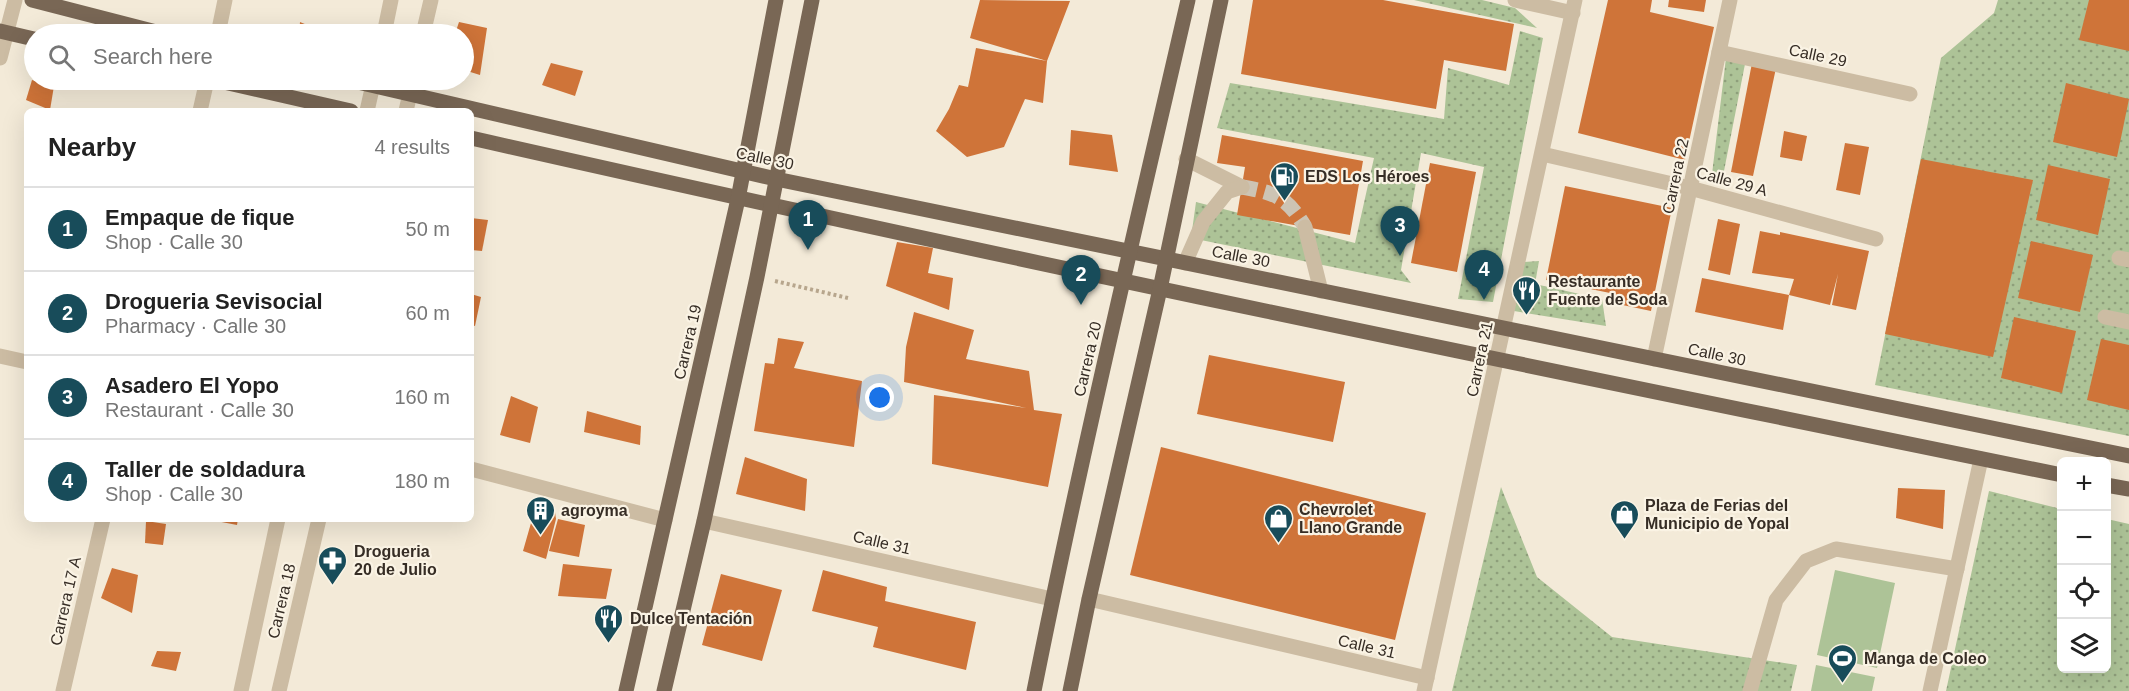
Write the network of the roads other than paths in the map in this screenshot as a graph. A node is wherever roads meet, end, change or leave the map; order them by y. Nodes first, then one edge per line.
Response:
1 (15, 0) edge
2 (32, 0) edge
3 (225, 0) edge
4 (391, 0) edge
5 (431, 0) edge
6 (776, 0) edge
7 (812, 0) edge
8 (1188, 0) edge
9 (1221, 0) edge
10 (1515, 0) edge
11 (1730, 0) edge
12 (1574, 6) edge
13 (125, 24) edge
14 (220, 24) edge
15 (386, 24) edge
16 (425, 24) edge
17 (3, 32) edge
18 (24, 37) edge
19 (1719, 52) junction
20 (0, 58) edge
21 (205, 90) edge
22 (259, 90) edge
23 (371, 90) edge
24 (411, 90) edge
25 (427, 90) edge
26 (1910, 94) dead end
27 (201, 108) edge
28 (338, 108) edge
29 (368, 108) edge
30 (407, 108) edge
31 (474, 139) edge
32 (1542, 154) junction
33 (1186, 159) junction
34 (743, 172) junction
35 (776, 179) junction
36 (1690, 188) junction
37 (738, 199) junction
38 (772, 206) junction
39 (1305, 227) tunnel mouth
40 (1876, 239) dead end
41 (1130, 252) junction
42 (1165, 259) junction
43 (1185, 263) junction
44 (1123, 281) junction
45 (1160, 289) junction
46 (1321, 291) junction
47 (2105, 317) dead end
48 (2129, 322) edge
49 (1504, 328) junction
50 (0, 356) edge
51 (1654, 359) junction
52 (1498, 360) junction
53 (24, 361) edge
54 (2129, 456) edge
55 (1981, 459) junction
56 (474, 470) edge
57 (2057, 475) edge
58 (2111, 486) edge
59 (2129, 489) edge
60 (665, 520) junction
61 (704, 521) junction
62 (102, 522) edge
63 (277, 522) edge
64 (318, 522) edge
65 (1957, 569) junction
66 (1052, 599) junction
67 (1089, 599) junction
68 (1426, 685) edge
69 (63, 691) edge
70 (241, 691) edge
71 (279, 691) edge
72 (626, 691) edge
73 (664, 691) edge
74 (1034, 691) edge
75 (1070, 691) edge
76 (1750, 691) edge
77 (1930, 691) edge

1 - 17 street
2 - 13 main road
3 - 14 street
4 - 15 street
5 - 16 street
6 - 34 main road, Carrera 19
7 - 35 main road
8 - 41 main road, Carrera 20
9 - 33 main road
10 - 12 street
11 - 19 street, Carrera 22
12 - 32 street, Carrera 21
17 - 18 main road
17 - 20 street
19 - 26 street, Calle 29
19 - 36 street, Carrera 22
21 - 27 street
22 - 28 main road
23 - 29 street
24 - 30 street
25 - 34 main road, Calle 30
31 - 37 main road
32 - 36 street, Calle 29 A
32 - 49 street, Carrera 21
33 - 42 main road
33 - 43 street
34 - 35 main road, Calle 30
34 - 37 main road, Carrera 19
35 - 38 main road
35 - 41 main road, Calle 30
36 - 40 street, Calle 29 A
36 - 51 street, Carrera 22
37 - 38 main road
37 - 60 main road, Carrera 19
38 - 44 main road
38 - 61 main road
39 - 46 street
41 - 42 main road, Calle 30
41 - 44 main road, Carrera 20
42 - 43 main road, Calle 30
42 - 45 main road
43 - 46 main road, Calle 30
44 - 45 main road
44 - 66 main road, Carrera 20
45 - 52 main road
45 - 67 main road
46 - 49 main road, Calle 30
47 - 48 street
49 - 51 main road, Calle 30
49 - 52 street, Carrera 21
50 - 53 street
51 - 54 main road, Calle 30
52 - 55 main road
52 - 68 street, Carrera 21
55 - 57 main road
55 - 65 street
56 - 60 street
58 - 59 main road
60 - 72 main road, Carrera 19
61 - 66 street, Calle 31
61 - 73 main road
62 - 69 street, Carrera 17 A
63 - 70 street, Carrera 18
64 - 71 street, Carrera 18
65 - 76 street
65 - 77 street
66 - 74 main road, Carrera 20
67 - 68 street, Calle 31
67 - 75 main road

